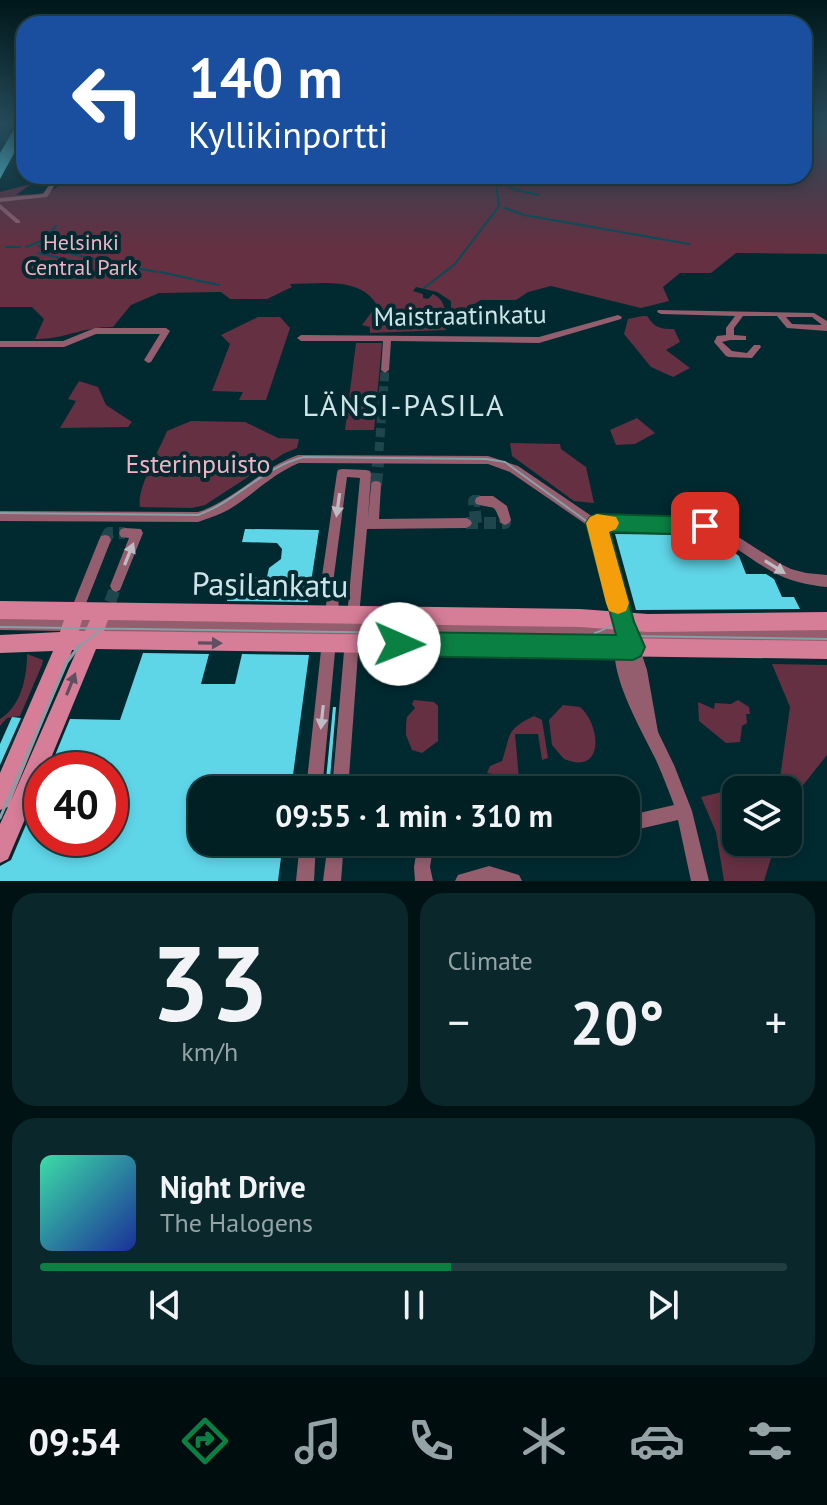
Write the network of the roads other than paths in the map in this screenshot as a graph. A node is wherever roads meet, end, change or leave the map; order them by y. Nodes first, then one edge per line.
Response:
1 (54, 184) edge
2 (0, 203) edge
3 (18, 222) dead end
4 (661, 312) dead end
5 (741, 313) junction
6 (618, 317) dead end
7 (827, 326) edge
8 (730, 337) junction
9 (301, 338) dead end
10 (743, 338) dead end
11 (387, 339) junction
12 (0, 344) edge
13 (757, 347) dead end
14 (148, 360) dead end
15 (385, 370) tunnel mouth
16 (376, 485) tunnel mouth
17 (480, 501) dead end
18 (0, 516) edge
19 (505, 520) dead end
20 (466, 523) tunnel mouth
21 (597, 523) junction
22 (367, 524) junction
23 (125, 533) dead end
24 (105, 540) dead end
25 (827, 581) edge
26 (116, 586) tunnel mouth
27 (0, 610) edge
28 (100, 620) junction
29 (827, 621) edge
30 (0, 624) edge
31 (71, 626) junction
32 (330, 629) junction
33 (353, 629) junction
34 (625, 636) junction
35 (827, 636) edge
36 (0, 644) edge
37 (827, 650) edge
38 (49, 712) junction
39 (315, 776) edge
40 (341, 776) edge
41 (0, 799) edge
42 (684, 811) junction
43 (640, 821) edge
44 (0, 851) edge
45 (307, 856) edge
46 (335, 856) edge
47 (424, 856) edge
48 (507, 880) edge
49 (305, 881) edge
50 (332, 881) edge
51 (424, 881) edge
52 (464, 881) edge
53 (700, 881) edge

1 - 2 street
2 - 3 street
4 - 5 street
5 - 7 street
5 - 8 street
6 - 11 street, Maistraatinkatu
8 - 10 street
8 - 13 street
9 - 11 street, Maistraatinkatu
11 - 15 street
12 - 14 street
16 - 22 street
17 - 19 street
18 - 21 street
20 - 22 street
21 -> 25 street
21 - 34 street
22 -> 32 street
22 - 33 street
26 -> 23 street
24 - 31 street
27 - 31 street, Pasilankatu
28 - 31 street, Pasilankatu
28 - 31 street, Pasilankatu
28 - 32 street, Pasilankatu
28 - 32 street, Pasilankatu
38 -> 28 street
29 - 34 street, Pasilankatu
30 - 31 street, Pasilankatu
31 - 36 street, Pasilankatu
31 - 38 street
32 - 33 street, Pasilankatu
32 - 33 street, Pasilankatu
32 -> 39 street
33 - 34 street, Pasilankatu
33 - 34 street, Pasilankatu
33 - 40 street
34 - 35 street, Pasilankatu
34 - 37 street, Pasilankatu
34 - 42 street
38 - 41 street
38 - 44 street
42 - 43 street
42 - 53 street
45 - 49 street
46 - 50 street
47 - 51 street
48 - 52 street

